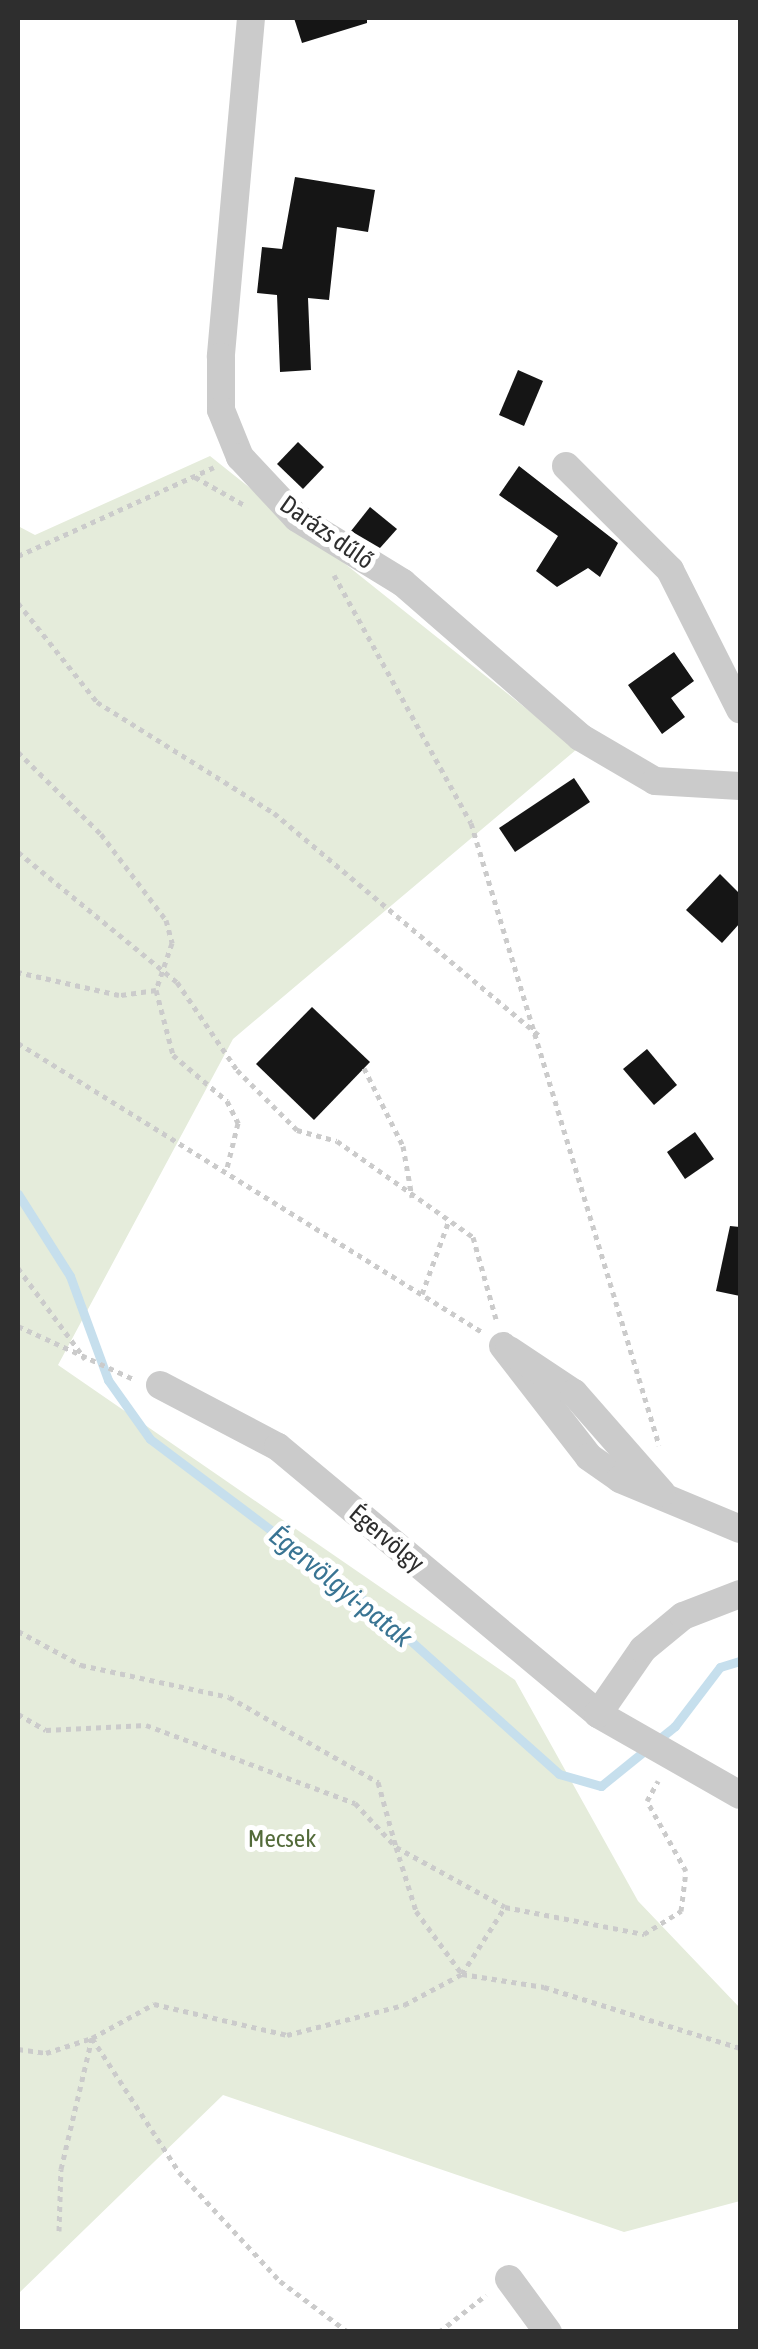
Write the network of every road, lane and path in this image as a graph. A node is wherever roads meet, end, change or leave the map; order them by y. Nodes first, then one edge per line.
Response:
1 (252, 18) edge
2 (566, 466) dead end
3 (193, 475) dead end
4 (18, 556) edge
5 (347, 597) dead end
6 (18, 602) edge
7 (740, 709) edge
8 (18, 752) edge
9 (740, 786) edge
10 (18, 852) edge
11 (164, 970) junction
12 (18, 972) edge
13 (156, 990) junction
14 (542, 1038) junction
15 (18, 1043) edge
16 (364, 1068) dead end
17 (226, 1168) junction
18 (412, 1200) junction
19 (448, 1223) junction
20 (18, 1268) edge
21 (422, 1294) junction
22 (18, 1326) edge
23 (503, 1346) junction
24 (87, 1361) junction
25 (635, 1374) dead end
26 (119, 1376) dead end
27 (160, 1385) dead end
28 (740, 1529) edge
29 (740, 1594) edge
30 (18, 1631) edge
31 (18, 1714) edge
32 (598, 1714) junction
33 (660, 1749) junction
34 (740, 1795) edge
35 (396, 1847) junction
36 (505, 1907) junction
37 (462, 1974) junction
38 (92, 2038) junction
39 (740, 2048) edge
40 (18, 2049) edge
41 (59, 2231) dead end
42 (509, 2279) joint
43 (348, 2332) edge
44 (439, 2332) edge
45 (548, 2332) edge

1 - 9 street, Darázs dűlő
2 - 7 street
3 - 4 path
5 - 14 path
6 - 14 path
8 - 11 path
10 - 11 path
11 - 13 path
11 - 18 path
12 - 13 path
13 - 17 path
14 - 25 path
15 - 17 path
16 - 18 path
17 - 21 path
18 - 19 path
19 - 21 path
19 - 23 path
20 - 24 path
21 - 23 path
22 - 24 path
23 - 28 street
24 - 26 path
27 - 32 street, Égervölgy
29 - 32 street
30 - 35 path
31 - 35 path
32 - 33 street, Égervölgy
33 - 34 street, Égervölgy
33 - 36 path
35 - 36 path
35 - 37 path
36 - 37 path
37 - 38 path
37 - 39 path
38 - 40 path
38 - 41 path
38 - 43 path
42 - 44 path
42 - 45 street

